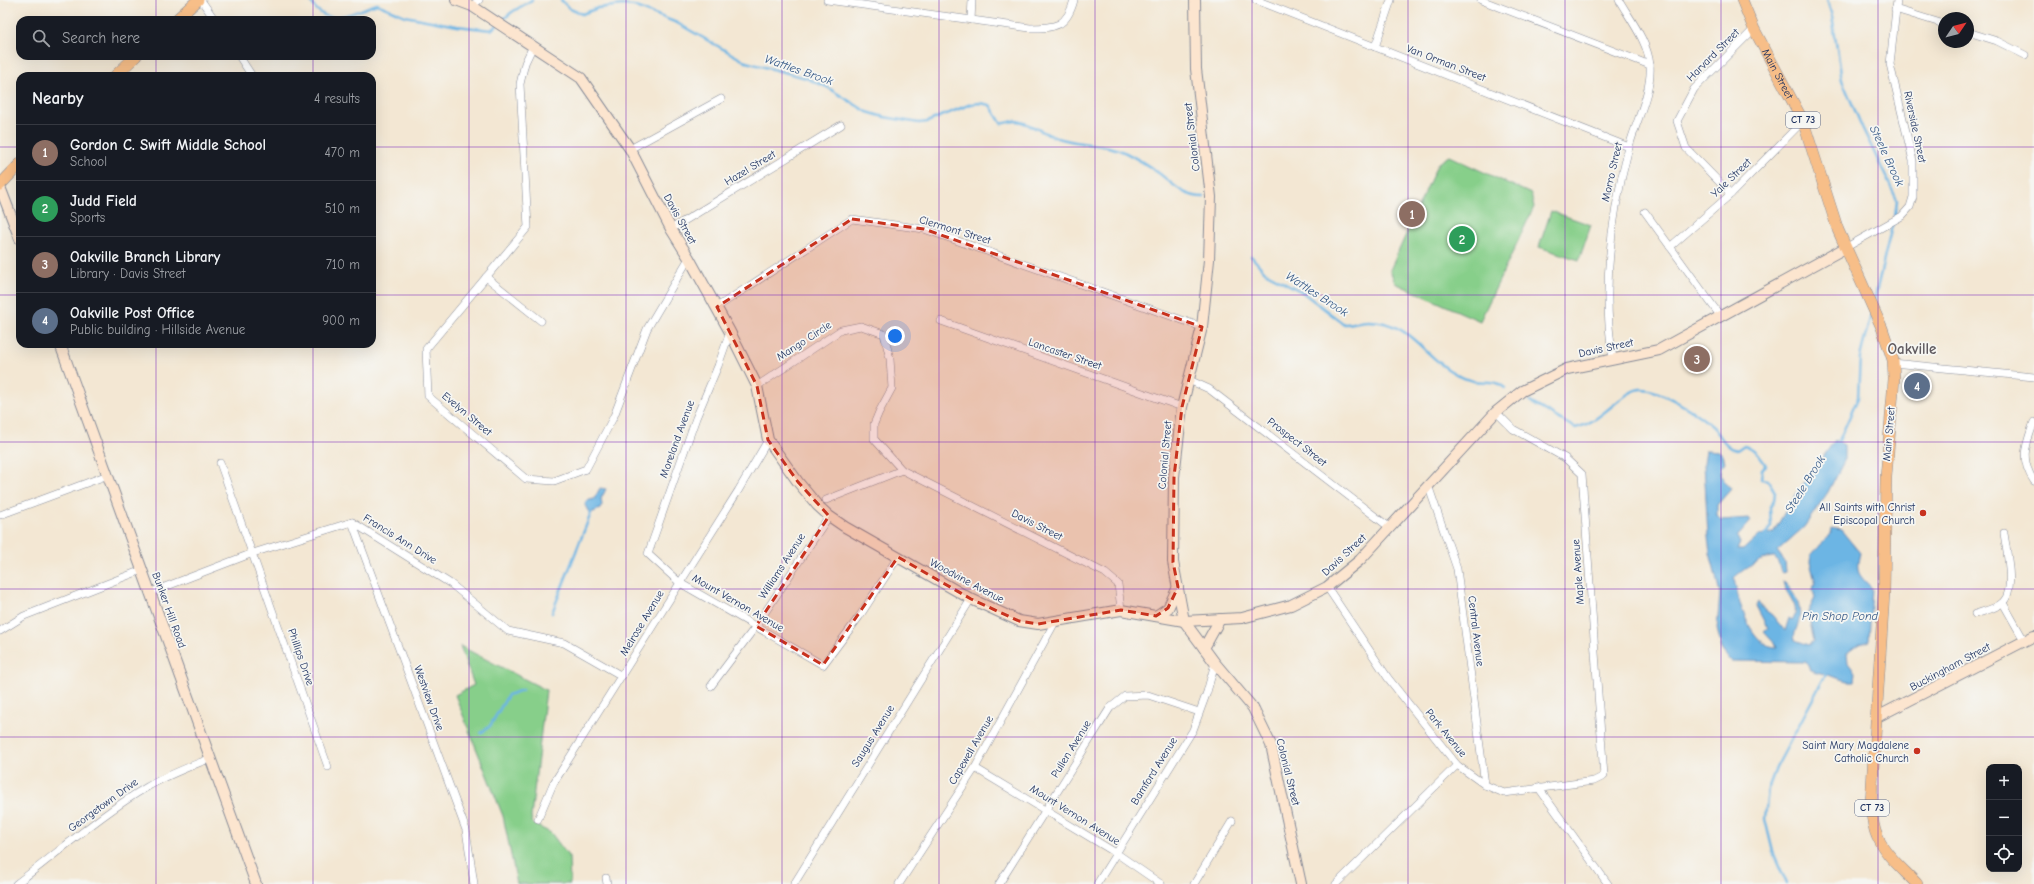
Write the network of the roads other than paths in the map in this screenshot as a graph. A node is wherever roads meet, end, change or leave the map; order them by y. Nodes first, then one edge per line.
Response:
1 (199, 0) edge
2 (456, 0) edge
3 (827, 0) edge
4 (972, 0) edge
5 (1074, 0) edge
6 (1195, 0) edge
7 (1256, 0) edge
8 (1391, 0) edge
9 (1481, 0) edge
10 (1619, 0) edge
11 (1742, 0) edge
12 (1897, 0) edge
13 (872, 3) edge
14 (477, 6) edge
15 (1895, 9) junction
16 (181, 16) edge
17 (211, 16) edge
18 (970, 20) junction
19 (1938, 22) edge
20 (1754, 29) junction
21 (1974, 34) edge
22 (533, 46) junction
23 (1375, 47) junction
24 (2025, 55) dead end
25 (132, 60) edge
26 (242, 60) edge
27 (1650, 65) junction
28 (119, 72) edge
29 (249, 72) edge
30 (721, 99) dead end
31 (1803, 121) junction
32 (841, 125) dead end
33 (1629, 147) junction
34 (630, 149) junction
35 (16, 168) edge
36 (0, 186) edge
37 (1731, 194) junction
38 (1645, 212) dead end
39 (16, 228) edge
40 (671, 229) junction
41 (1670, 247) junction
42 (1845, 248) junction
43 (689, 258) junction
44 (486, 277) junction
45 (717, 307) junction
46 (1721, 317) junction
47 (541, 321) dead end
48 (941, 321) dead end
49 (1202, 327) junction
50 (730, 332) junction
51 (61, 348) edge
52 (1613, 359) junction
53 (1893, 364) junction
54 (2034, 377) edge
55 (1189, 380) junction
56 (757, 386) junction
57 (1182, 407) junction
58 (1496, 412) junction
59 (2034, 422) edge
60 (768, 440) junction
61 (220, 463) dead end
62 (902, 470) junction
63 (108, 475) junction
64 (2034, 481) edge
65 (1428, 485) junction
66 (821, 502) junction
67 (0, 515) edge
68 (829, 516) junction
69 (352, 522) junction
70 (1389, 527) junction
71 (2004, 533) dead end
72 (253, 554) junction
73 (648, 554) joint
74 (898, 557) junction
75 (142, 570) junction
76 (680, 583) junction
77 (1178, 587) junction
78 (1327, 587) junction
79 (149, 593) junction
80 (971, 599) junction
81 (2003, 603) junction
82 (1121, 610) junction
83 (1975, 614) dead end
84 (1156, 616) junction
85 (1220, 619) junction
86 (1184, 621) junction
87 (1055, 622) junction
88 (756, 626) junction
89 (0, 631) edge
90 (2034, 636) edge
91 (2025, 642) junction
92 (1204, 648) junction
93 (1215, 663) junction
94 (622, 676) junction
95 (711, 686) dead end
96 (1200, 712) junction
97 (1877, 717) junction
98 (211, 758) junction
99 (1457, 765) junction
100 (328, 767) dead end
101 (975, 768) junction
102 (1604, 776) joint
103 (1485, 785) junction
104 (1538, 787) junction
105 (1046, 810) junction
106 (538, 819) dead end
107 (1232, 821) dead end
108 (1116, 853) junction
109 (797, 883) edge
110 (16, 884) edge
111 (256, 884) edge
112 (474, 884) edge
113 (899, 884) edge
114 (999, 884) edge
115 (1097, 884) edge
116 (1161, 884) edge
117 (1194, 884) edge
118 (1301, 884) edge
119 (1336, 884) edge
120 (1608, 884) edge
121 (1917, 884) edge

1 - 16 main road
1 - 17 street
2 - 14 main road, Davis Street
3 - 13 street
4 - 18 street
5 - 18 street
6 - 49 main road, Colonial Street
7 - 23 street, Van Orman Street
8 - 23 street
9 - 27 street
10 - 27 street, Morro Street
11 - 20 main road, Main Street / CT 73
12 - 15 street, Riverside Street
13 - 18 street
14 - 22 main road, Davis Street
15 - 19 street
15 - 42 street, Riverside Street
20 - 31 main road, Main Street / CT 73
20 - 37 street, Harvard Street
21 - 24 street
22 - 34 main road, Davis Street
22 - 44 street, Evelyn Street
23 - 33 street, Van Orman Street
25 - 28 main road
26 - 29 street
27 - 33 street, Morro Street
30 - 34 street
31 - 37 street, Yale Street
31 - 42 main road, Main Street / CT 73
32 - 40 street, Hazel Street
33 - 52 street, Morro Street
34 - 40 main road, Davis Street
35 - 36 main road
36 - 39 main road
37 - 41 street, Yale Street
38 - 41 street
40 - 43 main road, Davis Street
41 - 46 street
42 - 46 main road, Davis Street
42 - 53 main road, Main Street / CT 73
43 - 44 street, Evelyn Street
43 - 45 main road, Davis Street
44 - 47 street
45 - 49 street, Clermont Street
45 - 50 main road, Davis Street
46 - 52 main road, Davis Street
48 - 57 street, Lancaster Street
49 - 55 main road, Colonial Street
50 - 56 main road, Davis Street
50 - 73 street, Moreland Avenue
51 - 63 main road, Bunker Hill Road
52 - 58 main road, Davis Street
53 - 54 street
53 - 97 main road, Main Street / CT 73
55 - 57 main road, Colonial Street
55 - 70 street, Prospect Street
56 - 60 main road, Davis Street
56 - 62 street, Mango Circle
57 - 77 main road, Colonial Street
58 - 65 main road, Davis Street
58 - 102 street, Maple Avenue
59 - 64 street
60 - 66 main road, Davis Street
60 - 76 street, Melrose Avenue
61 - 72 street, Phillips Drive
62 - 66 street
62 - 82 street, Davis Street
63 - 67 street
63 - 75 main road, Bunker Hill Road
65 - 70 main road, Davis Street
65 - 103 street, Central Avenue
66 - 68 main road, Woodvine Avenue
68 - 74 main road, Woodvine Avenue
68 - 88 street, Williams Avenue
69 - 72 street, Francis Ann Drive
69 - 94 street, Francis Ann Drive
69 - 112 street, Westview Drive
70 - 78 main road, Davis Street
71 - 81 street
72 - 79 street, Francis Ann Drive
72 - 100 street, Phillips Drive
73 - 76 street, Mount Vernon Avenue
74 - 80 main road, Woodvine Avenue
74 - 88 street, Mount Vernon Avenue
75 - 79 main road, Bunker Hill Road
75 - 89 street
76 - 88 street, Mount Vernon Avenue
76 - 94 street, Melrose Avenue
77 - 84 main road
77 - 86 main road, Colonial Street
78 - 85 main road, Davis Street
78 - 99 street, Park Avenue
79 - 98 main road, Bunker Hill Road
80 - 87 main road, Woodvine Avenue
80 - 109 street, Saugus Avenue
81 - 83 street
81 - 91 street
82 - 84 main road, Davis Street
82 - 87 main road, Woodvine Avenue
84 - 86 main road, Davis Street
85 - 86 main road, Davis Street
85 - 92 main road
86 - 92 main road, Colonial Street
87 - 101 street, Capewell Avenue
88 - 95 street, Williams Avenue
90 - 91 main road, Buckingham Street
91 - 97 main road, Buckingham Street
92 - 93 main road, Colonial Street
93 - 96 street, Bamford Avenue
93 - 118 main road, Colonial Street
94 - 106 street, Melrose Avenue
96 - 105 street, Pullen Avenue
96 - 108 street, Bamford Avenue
97 - 121 main road, Main Street / CT 73
98 - 110 street, Georgetown Drive
98 - 111 main road, Bunker Hill Road
99 - 103 street, Park Avenue
99 - 119 street
101 - 105 street, Mount Vernon Avenue
101 - 113 street, Capewell Avenue
102 - 104 street, Park Avenue
103 - 104 street, Park Avenue
104 - 120 street
105 - 108 street, Mount Vernon Avenue
105 - 114 street, Pullen Avenue
107 - 117 street
108 - 115 street, Bamford Avenue
108 - 116 street, Mount Vernon Avenue

